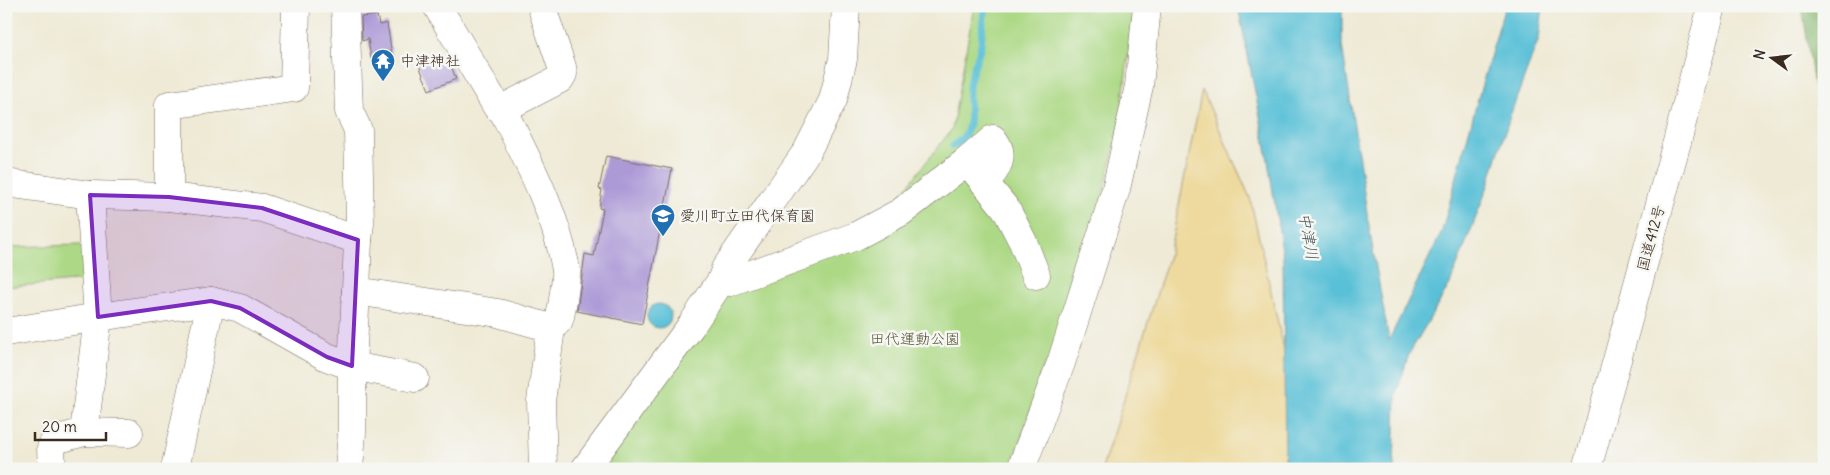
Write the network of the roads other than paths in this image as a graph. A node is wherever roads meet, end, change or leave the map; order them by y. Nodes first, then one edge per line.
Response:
1 (296, 6) edge
2 (345, 6) edge
3 (437, 6) edge
4 (546, 6) edge
5 (846, 6) edge
6 (1147, 6) edge
7 (1712, 6) edge
8 (502, 109) junction
9 (6, 182) edge
10 (90, 195) junction
11 (169, 197) junction
12 (358, 240) junction
13 (1036, 276) dead end
14 (722, 279) junction
15 (356, 291) junction
16 (211, 301) junction
17 (98, 316) junction
18 (551, 328) junction
19 (6, 332) edge
20 (352, 366) junction
21 (415, 378) dead end
22 (84, 432) junction
23 (129, 433) dead end
24 (52, 469) edge
25 (175, 469) edge
26 (349, 469) edge
27 (542, 469) edge
28 (586, 469) edge
29 (1021, 469) edge
30 (1587, 469) edge

1 - 11 main road
2 - 12 main road
3 - 8 main road
4 - 8 main road
5 - 14 main road
6 - 29 main road
7 - 30 main road, 国道412号
8 - 18 main road
9 - 10 main road
10 - 11 main road
10 - 17 main road
11 - 12 main road
12 - 15 main road
13 - 14 main road
14 - 28 main road
15 - 18 main road
15 - 20 main road
16 - 17 main road
16 - 20 main road
16 - 25 main road
17 - 19 main road
17 - 22 main road
18 - 27 main road
20 - 21 main road
20 - 26 main road
22 - 23 main road
22 - 24 main road

